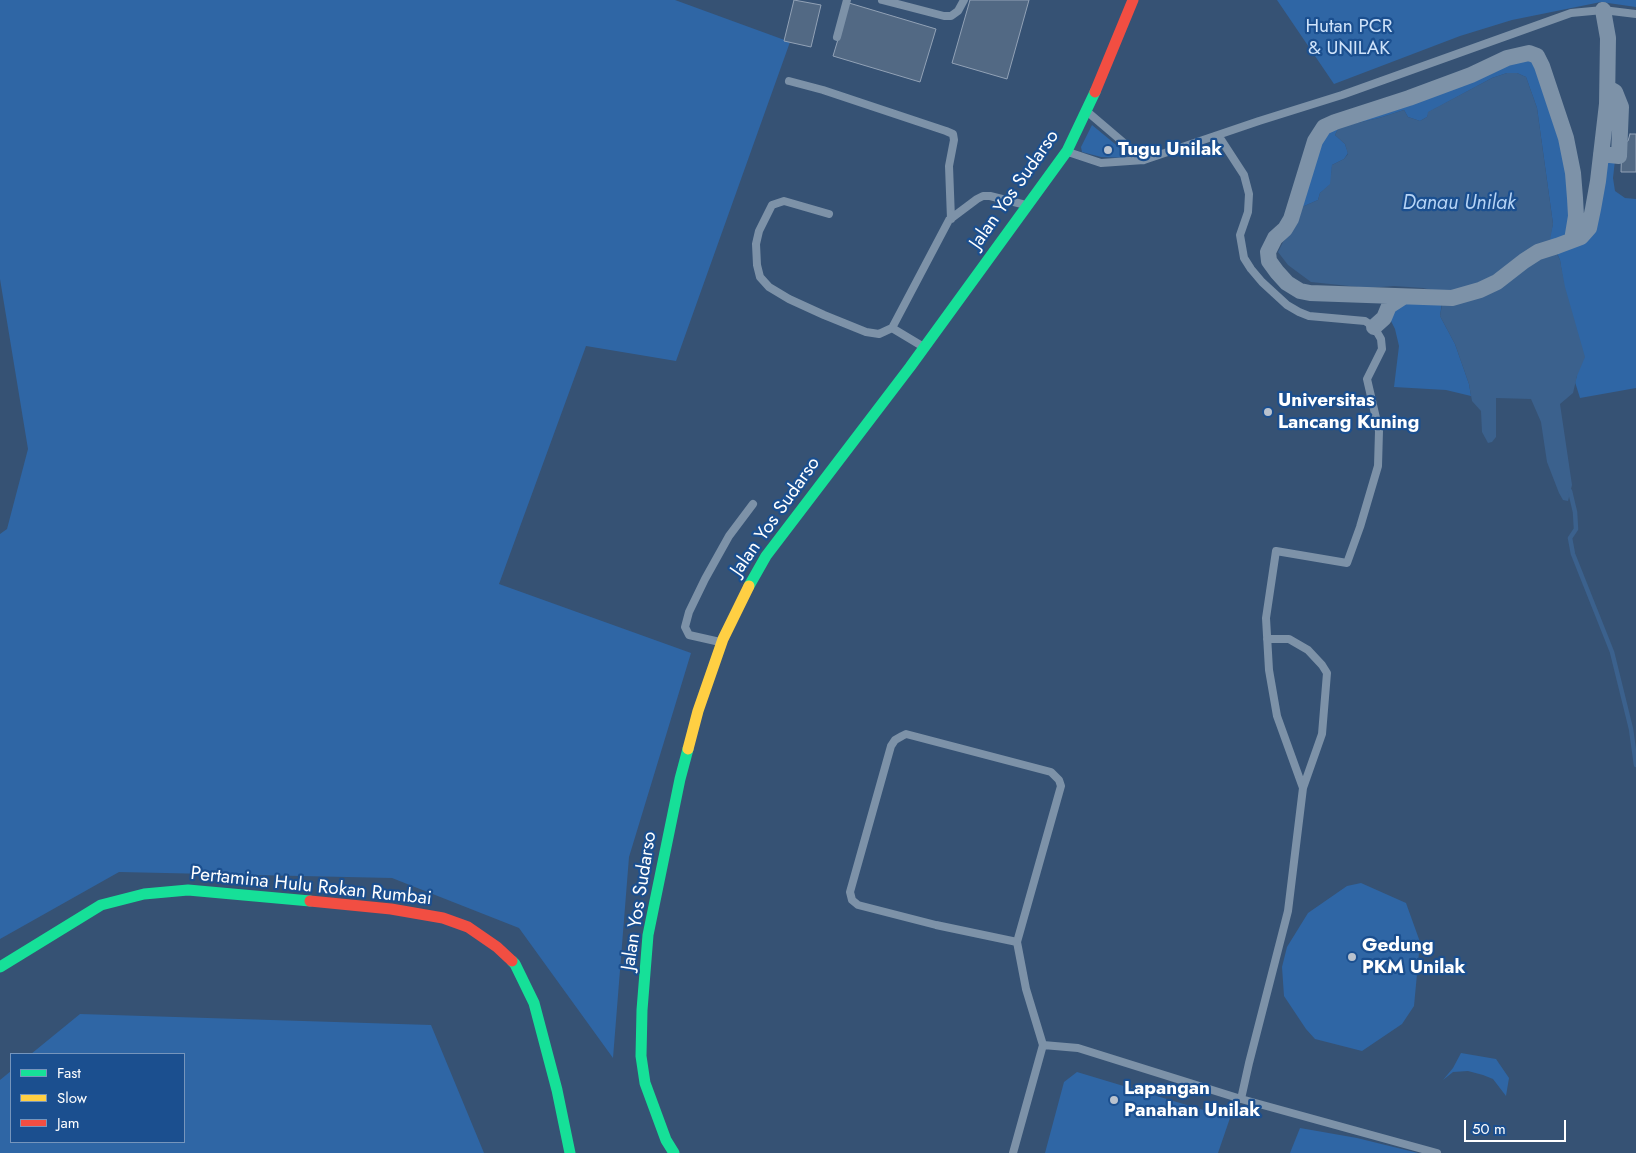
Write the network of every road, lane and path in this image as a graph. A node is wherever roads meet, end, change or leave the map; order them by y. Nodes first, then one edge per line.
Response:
1 (847, 0) edge
2 (882, 0) edge
3 (964, 0) edge
4 (1133, 0) edge
5 (1603, 10) junction
6 (1636, 14) edge
7 (837, 37) dead end
8 (789, 81) dead end
9 (1087, 111) junction
10 (1218, 135) junction
11 (1067, 151) junction
12 (1144, 160) junction
13 (1026, 206) junction
14 (829, 214) dead end
15 (950, 219) junction
16 (1564, 243) junction
17 (1403, 297) junction
18 (1374, 327) junction
19 (892, 328) junction
20 (924, 347) junction
21 (753, 504) dead end
22 (1268, 639) junction
23 (722, 643) junction
24 (1303, 788) junction
25 (1017, 942) junction
26 (0, 967) edge
27 (1043, 1045) junction
28 (1242, 1099) junction
29 (570, 1153) edge
30 (674, 1153) edge
31 (1013, 1153) edge
32 (1437, 1153) edge

1 - 7 lane
2 - 3 lane
4 - 9 main road, Jalan Yos Sudarso
5 - 6 lane
5 - 10 lane
5 - 16 street
8 - 15 lane
9 - 11 main road, Jalan Yos Sudarso
9 - 12 lane
10 - 12 lane
10 - 18 lane
11 - 12 lane
11 - 13 main road, Jalan Yos Sudarso
13 - 15 lane
13 - 20 main road, Jalan Yos Sudarso
14 - 19 lane
15 - 19 lane
16 - 17 street
16 - 17 street
17 - 18 street
18 - 22 lane
19 - 20 lane
20 - 23 main road, Jalan Yos Sudarso
21 - 23 lane
22 - 24 lane
22 - 24 lane
23 - 30 main road, Jalan Yos Sudarso
24 - 28 lane
25 - 25 lane
25 - 27 lane
26 - 29 main road, Pertamina Hulu Rokan Rumbai
27 - 28 lane
27 - 31 lane
28 - 32 lane

